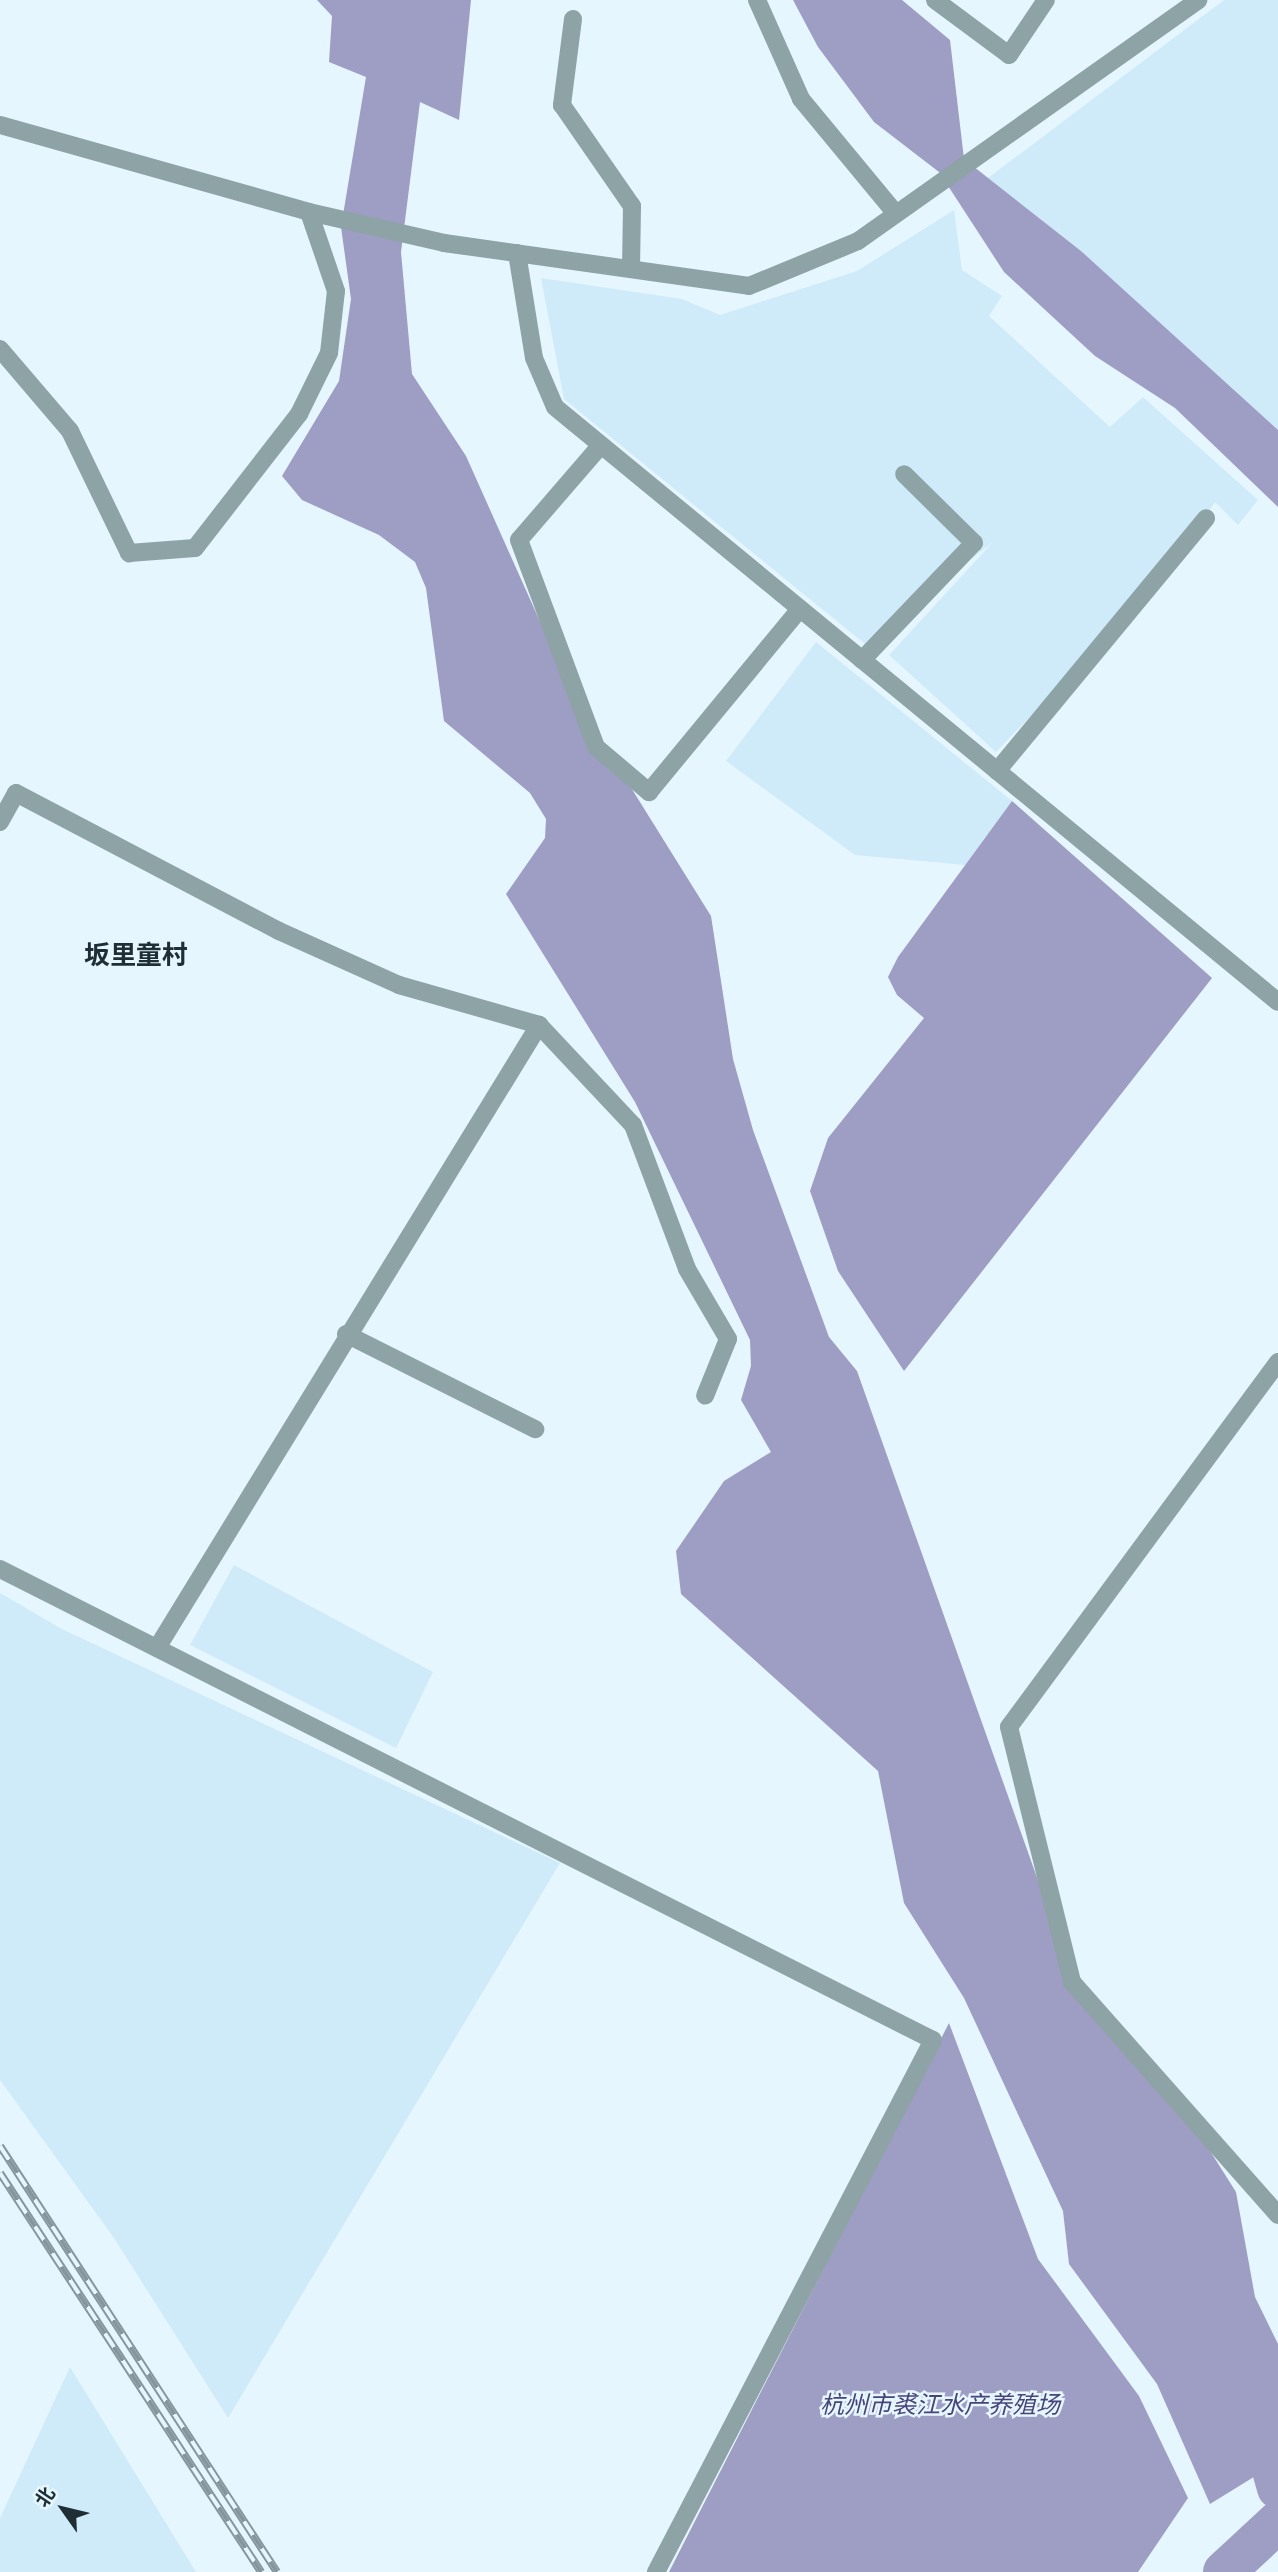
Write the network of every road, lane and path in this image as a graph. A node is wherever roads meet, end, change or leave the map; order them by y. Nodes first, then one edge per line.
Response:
1 (757, 0) edge
2 (935, 0) edge
3 (1046, 0) edge
4 (1198, 0) edge
5 (573, 19) dead end
6 (0, 125) edge
7 (309, 212) junction
8 (895, 214) junction
9 (517, 253) junction
10 (631, 269) junction
11 (0, 349) edge
12 (601, 445) junction
13 (904, 474) dead end
14 (1206, 518) dead end
15 (800, 609) junction
16 (862, 660) junction
17 (996, 771) junction
18 (0, 822) edge
19 (1278, 1002) edge
20 (539, 1026) junction
21 (346, 1334) junction
22 (1278, 1362) edge
23 (705, 1396) dead end
24 (534, 1429) dead end
25 (0, 1569) edge
26 (157, 1648) junction
27 (1278, 2215) edge
28 (656, 2572) edge

1 - 8 street
2 - 3 street
4 - 8 street
5 - 10 street
6 - 7 street
7 - 9 street
7 - 11 street
8 - 10 street
9 - 10 street
9 - 12 street
12 - 15 street
12 - 15 street
13 - 16 street
14 - 17 street
15 - 16 street
16 - 17 street
17 - 19 street
18 - 20 street
20 - 21 street
20 - 23 street
21 - 24 street
21 - 26 street
22 - 27 street
25 - 26 street
26 - 28 street

